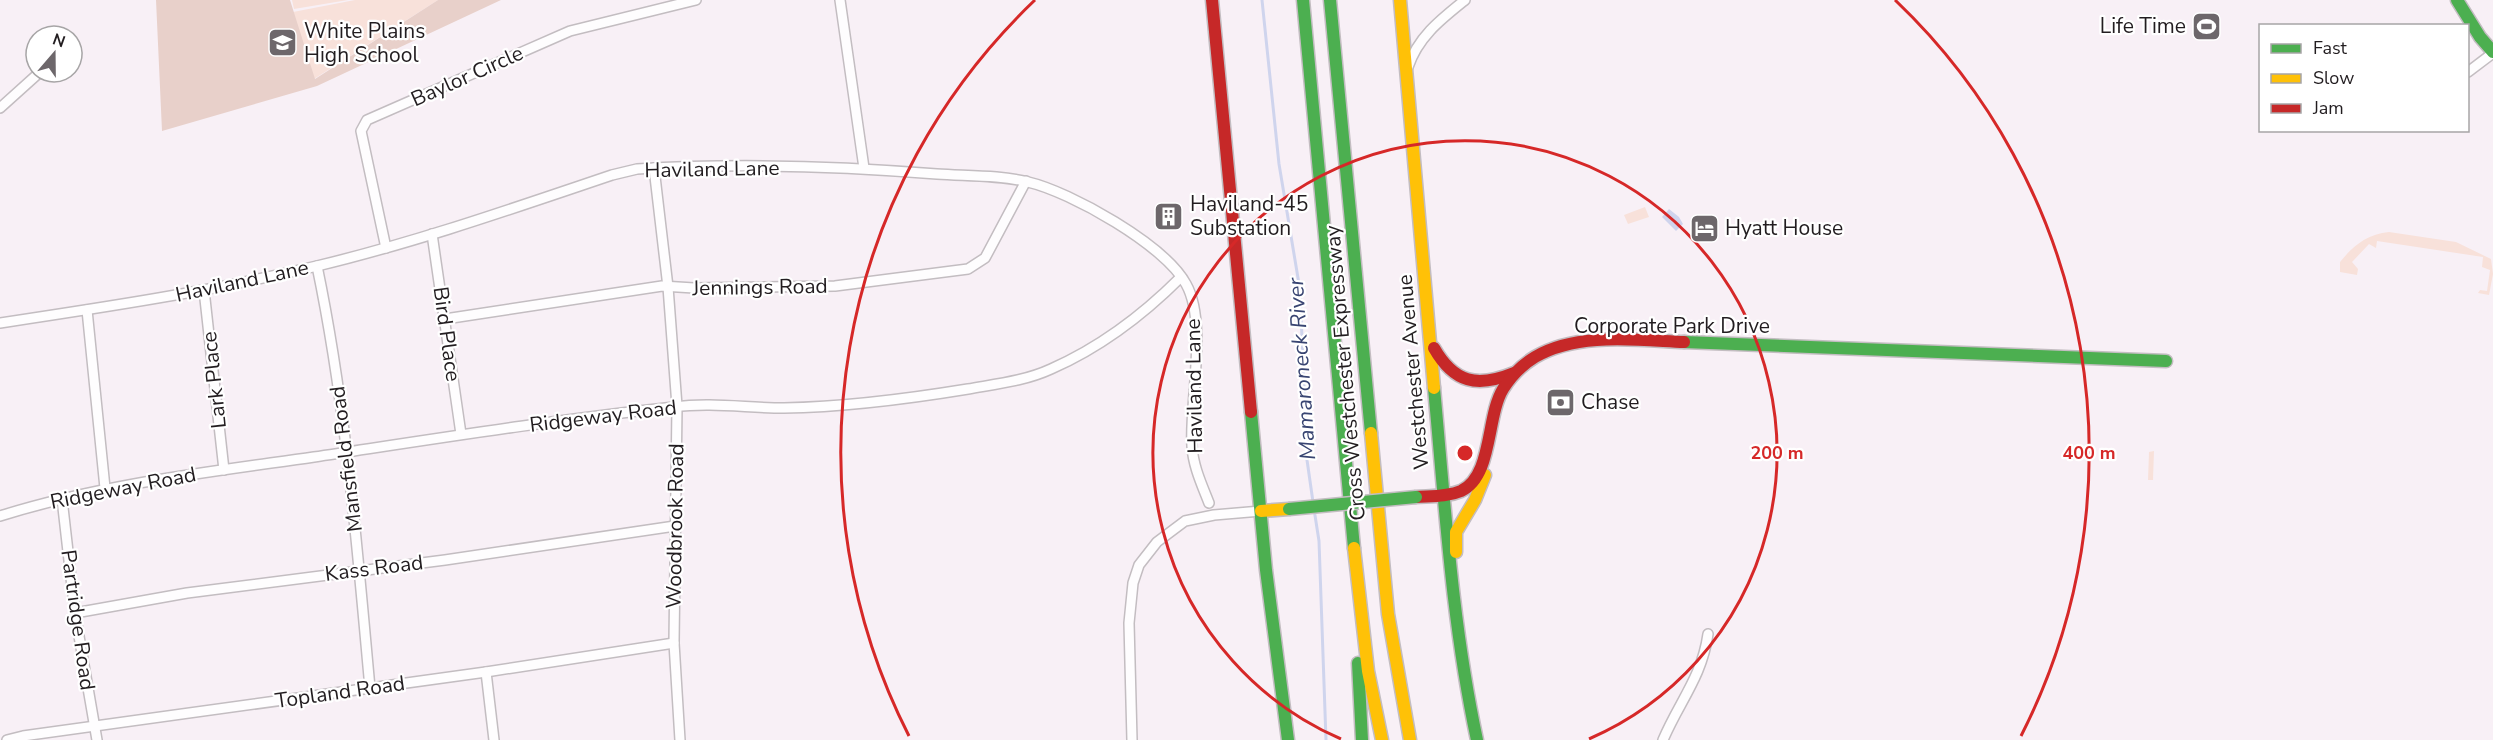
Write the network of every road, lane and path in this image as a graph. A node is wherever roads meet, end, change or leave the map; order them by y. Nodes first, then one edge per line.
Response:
1 (696, 0) edge
2 (840, 0) edge
3 (1212, 0) edge
4 (1303, 0) edge
5 (1330, 0) edge
6 (1400, 0) edge
7 (1465, 0) edge
8 (2457, 0) edge
9 (2493, 52) edge
10 (2469, 71) edge
11 (1407, 72) junction
12 (27, 84) edge
13 (0, 108) edge
14 (654, 168) junction
15 (864, 168) junction
16 (1026, 181) junction
17 (432, 234) junction
18 (386, 248) junction
19 (316, 266) junction
20 (1181, 277) junction
21 (668, 286) junction
22 (204, 290) junction
23 (87, 310) junction
24 (445, 319) junction
25 (0, 323) edge
26 (1430, 341) junction
27 (2166, 361) dead end
28 (1515, 373) junction
29 (677, 406) junction
30 (461, 434) junction
31 (1487, 445) junction
32 (346, 452) junction
33 (224, 470) junction
34 (105, 488) junction
35 (1443, 494) junction
36 (62, 499) junction
37 (1209, 503) dead end
38 (1261, 511) junction
39 (0, 516) edge
40 (675, 526) junction
41 (1353, 539) junction
42 (359, 570) junction
43 (75, 613) junction
44 (1455, 619) junction
45 (1708, 634) dead end
46 (674, 643) junction
47 (486, 672) junction
48 (370, 688) junction
49 (95, 727) junction
50 (7, 740) edge
51 (97, 740) edge
52 (494, 740) edge
53 (680, 740) edge
54 (1132, 740) edge
55 (1288, 740) edge
56 (1362, 740) edge
57 (1382, 740) edge
58 (1410, 740) edge
59 (1477, 740) edge
60 (1663, 740) edge

1 - 18 street, Baylor Circle
2 - 15 street
3 - 38 main road
4 - 41 main road, Cross Westchester Expressway
5 - 58 main road, Cross Westchester Expressway
6 - 11 main road, Westchester Avenue
7 - 11 street
8 - 9 main road
9 - 10 street
11 - 26 main road, Westchester Avenue
12 - 13 street
14 - 15 street, Haviland Lane
14 - 17 street, Haviland Lane
14 - 21 street, Woodbrook Road
15 - 16 street, Haviland Lane
16 - 20 street, Haviland Lane
16 - 21 street, Jennings Road
17 - 18 street, Haviland Lane
17 - 24 street, Bird Place
18 - 19 street, Haviland Lane
19 - 22 street, Haviland Lane
19 - 32 street, Mansfield Road
20 - 29 street, Ridgeway Road
20 - 37 street, Haviland Lane
21 - 24 street, Jennings Road
21 - 29 street, Woodbrook Road
22 - 23 street, Haviland Lane
22 - 33 street, Lark Place
23 - 25 street, Haviland Lane
23 - 34 street
24 - 30 street, Bird Place
26 - 28 main road
26 - 35 main road, Westchester Avenue
27 - 28 main road, Corporate Park Drive
28 - 31 main road, Corporate Park Drive
29 - 30 street, Ridgeway Road
29 - 40 street, Woodbrook Road
30 - 32 street, Ridgeway Road
31 - 35 main road, Corporate Park Drive
31 - 44 main road
32 - 33 street, Ridgeway Road
32 - 42 street, Mansfield Road
33 - 34 street, Ridgeway Road
34 - 36 street, Ridgeway Road
35 - 38 main road, Corporate Park Drive, bridge
35 - 44 main road, Westchester Avenue
36 - 39 street, Ridgeway Road
36 - 43 street, Partridge Road
38 - 54 street, Corporate Park Drive
38 - 55 main road
40 - 42 street, Kass Road
40 - 46 street, Woodbrook Road
41 - 56 main road
41 - 57 main road, Cross Westchester Expressway
42 - 43 street, Kass Road
42 - 48 street, Mansfield Road
43 - 49 street, Partridge Road
44 - 59 main road, Westchester Avenue
45 - 60 street
46 - 47 street, Topland Road
46 - 53 street, Woodbrook Road
47 - 48 street, Topland Road
47 - 52 street
48 - 49 street, Topland Road
49 - 50 street, Topland Road
49 - 51 street, Partridge Road

